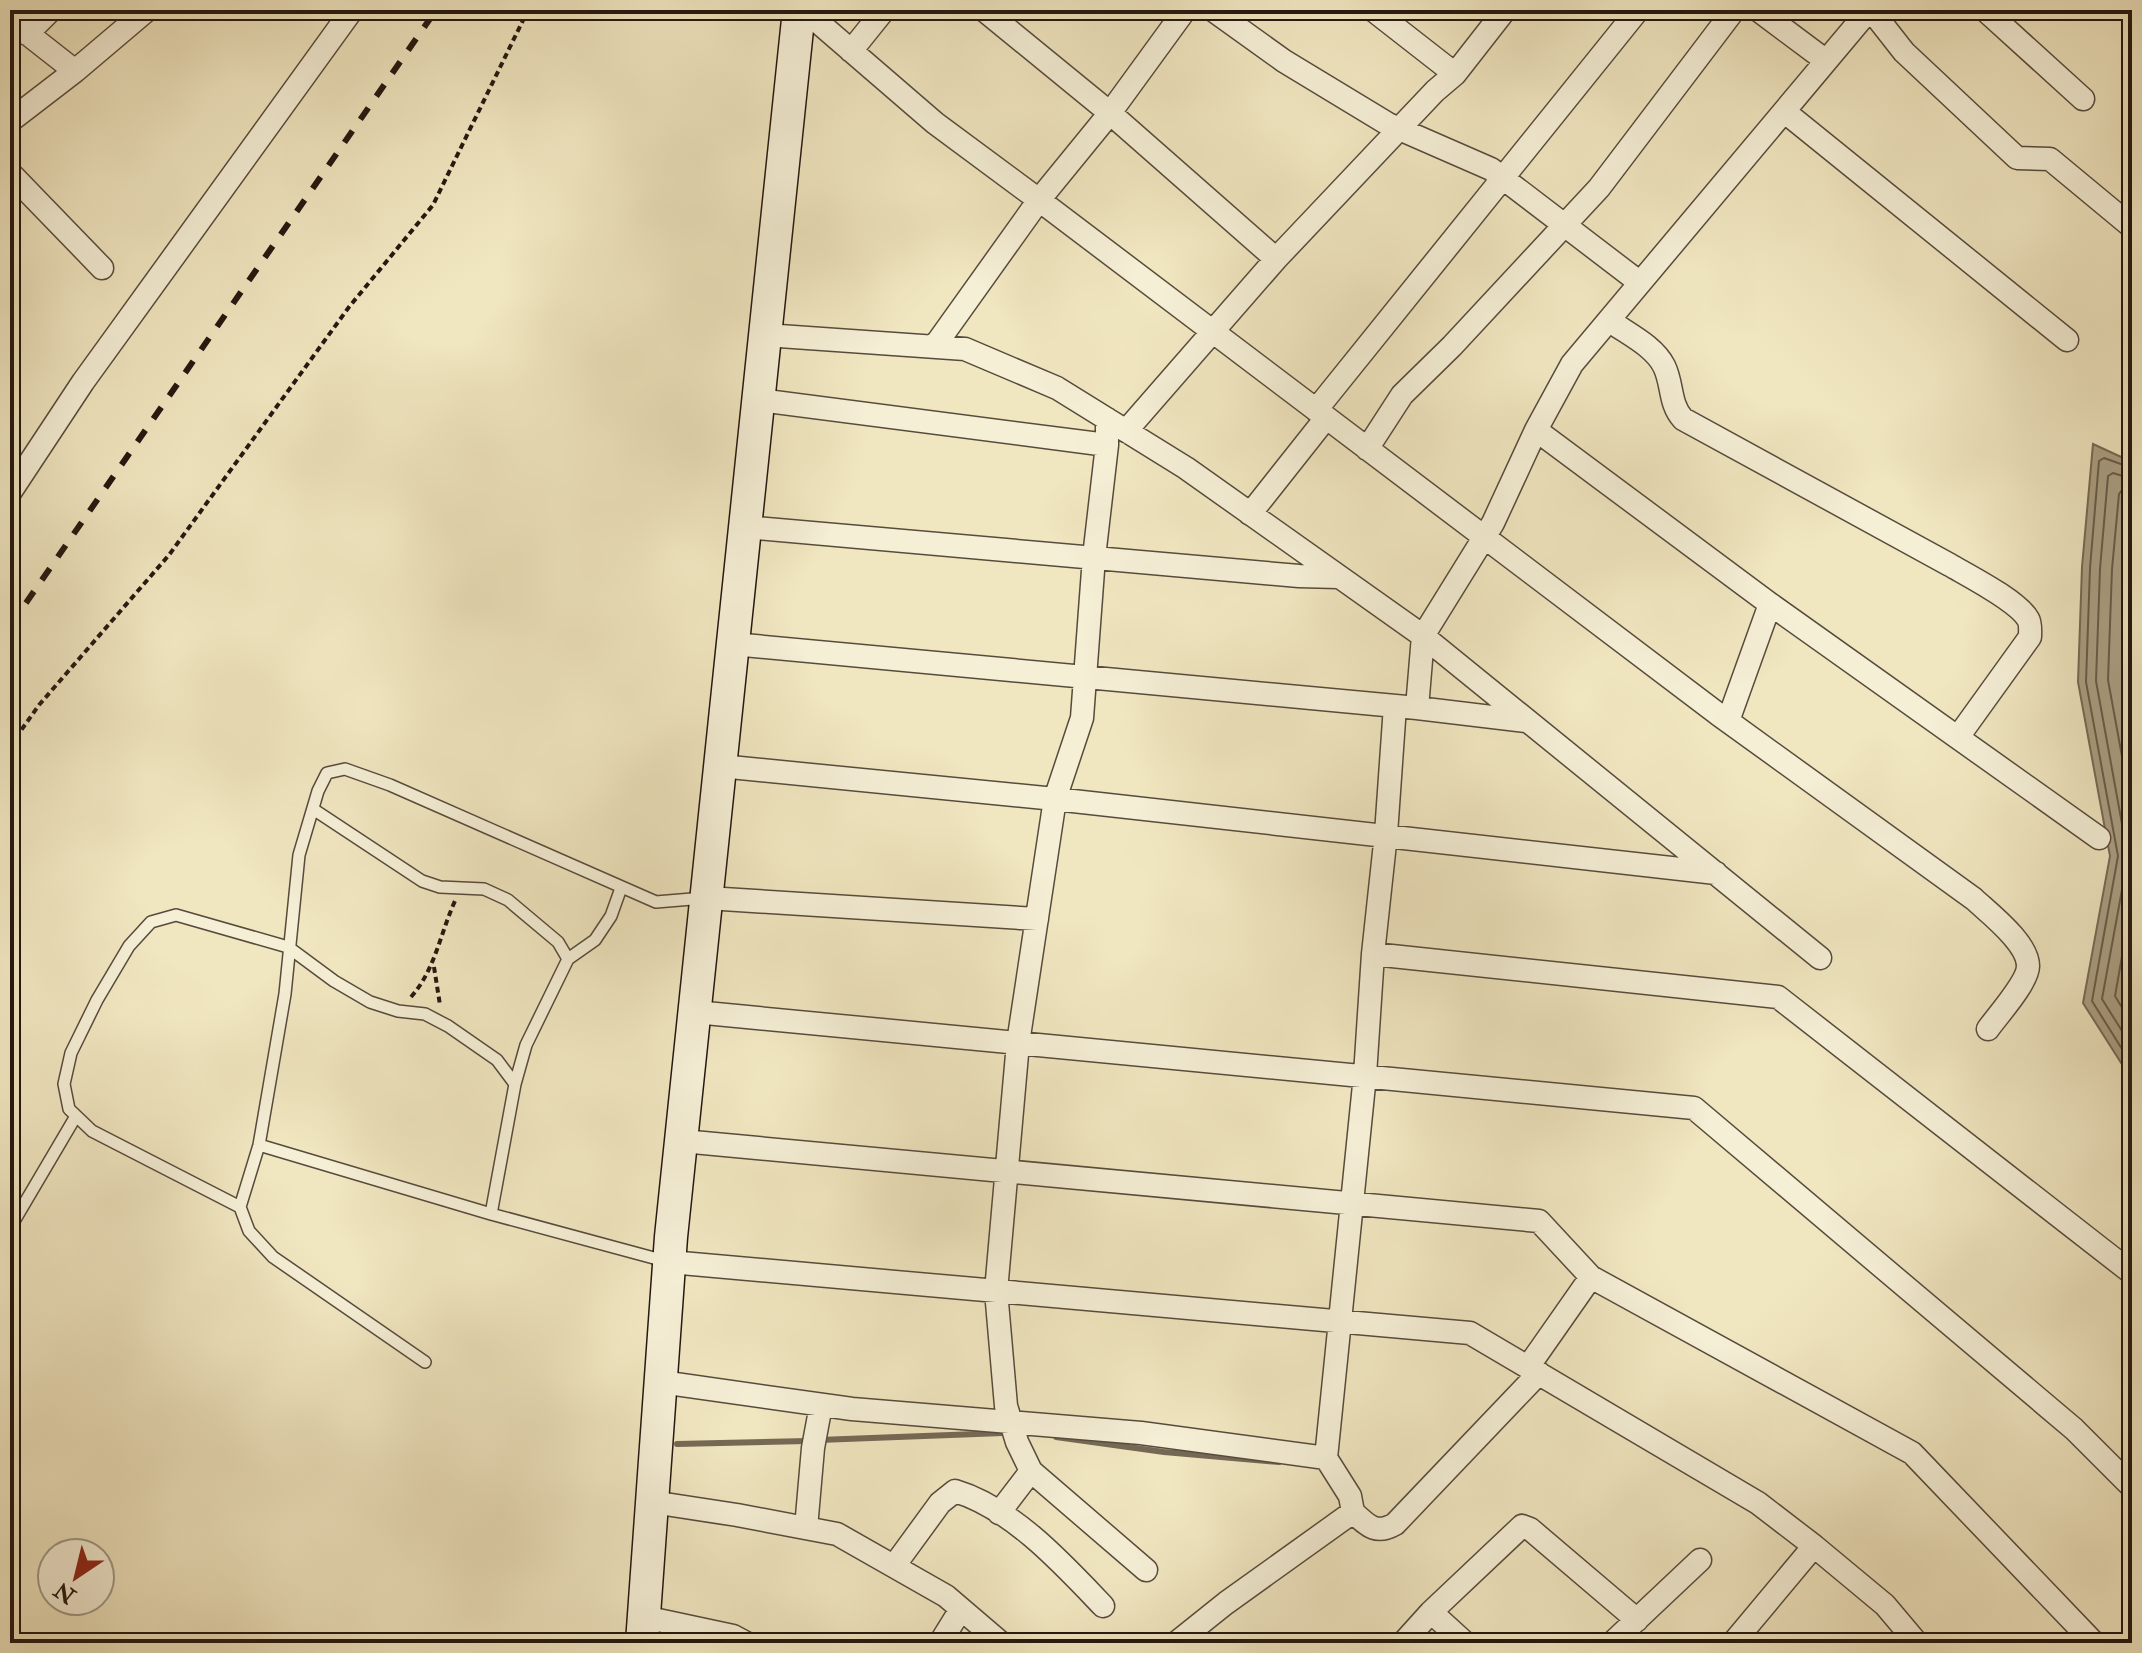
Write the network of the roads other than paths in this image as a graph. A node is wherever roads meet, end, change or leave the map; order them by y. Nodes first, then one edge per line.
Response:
1 (51, 10) edge
2 (147, 10) edge
3 (352, 10) edge
4 (802, 10) edge
5 (884, 10) edge
6 (984, 10) edge
7 (1185, 10) edge
8 (1213, 10) edge
9 (1373, 10) edge
10 (1505, 10) edge
11 (1638, 10) edge
12 (1734, 10) edge
13 (1758, 10) edge
14 (1870, 10) edge
15 (1985, 10) edge
16 (19, 27) edge
17 (851, 51) junction
18 (1825, 60) junction
19 (75, 71) junction
20 (1455, 74) junction
21 (2083, 99) dead end
22 (1785, 112) junction
23 (1110, 113) junction
24 (10, 121) edge
25 (1399, 129) junction
26 (10, 173) edge
27 (1504, 178) junction
28 (1039, 200) junction
29 (1564, 225) junction
30 (2132, 227) edge
31 (1276, 259) junction
32 (102, 268) dead end
33 (1639, 282) junction
34 (1610, 321) junction
35 (1211, 331) junction
36 (765, 335) junction
37 (2067, 340) dead end
38 (934, 347) junction
39 (759, 400) junction
40 (1321, 414) junction
41 (1116, 425) junction
42 (1536, 430) junction
43 (1107, 445) junction
44 (1367, 449) junction
45 (11, 491) edge
46 (1250, 514) junction
47 (745, 527) junction
48 (1484, 538) junction
49 (1094, 557) junction
50 (1338, 577) junction
51 (1770, 604) junction
52 (1423, 636) junction
53 (733, 644) junction
54 (1085, 678) junction
55 (1406, 707) junction
56 (1528, 721) junction
57 (1728, 721) junction
58 (1958, 737) junction
59 (720, 766) junction
60 (1055, 799) junction
61 (313, 809) junction
62 (1386, 834) junction
63 (2099, 838) dead end
64 (1716, 873) junction
65 (621, 888) junction
66 (707, 898) junction
67 (1037, 919) junction
68 (288, 947) junction
69 (1373, 954) junction
70 (1820, 958) dead end
71 (568, 959) junction
72 (695, 1012) junction
73 (1988, 1029) dead end
74 (1018, 1043) junction
75 (1365, 1075) junction
76 (515, 1084) junction
77 (76, 1116) junction
78 (682, 1141) junction
79 (259, 1145) junction
80 (1007, 1172) junction
81 (1352, 1205) junction
82 (240, 1207) junction
83 (491, 1214) junction
84 (10, 1228) edge
85 (670, 1262) junction
86 (2132, 1273) edge
87 (1591, 1277) junction
88 (996, 1291) junction
89 (1340, 1321) junction
90 (425, 1362) dead end
91 (1534, 1370) junction
92 (661, 1382) junction
93 (819, 1415) junction
94 (1009, 1421) junction
95 (1326, 1458) junction
96 (1031, 1471) junction
97 (2132, 1487) edge
98 (652, 1502) junction
99 (1353, 1512) junction
100 (999, 1513) junction
101 (806, 1528) junction
102 (1814, 1546) junction
103 (1700, 1560) dead end
104 (894, 1566) junction
105 (1146, 1570) dead end
106 (1103, 1606) dead end
107 (961, 1609) junction
108 (1431, 1612) junction
109 (1637, 1620) junction
110 (643, 1630) edge
111 (746, 1643) edge
112 (940, 1643) edge
113 (1001, 1643) edge
114 (1176, 1643) edge
115 (1403, 1643) edge
116 (1465, 1643) edge
117 (1612, 1643) edge
118 (1733, 1643) edge
119 (1917, 1643) edge
120 (2094, 1643) edge

1 - 16 street
2 - 19 street
3 - 45 street
4 - 17 street
4 - 36 main road
5 - 17 street
6 - 23 street
7 - 23 street
8 - 25 street
9 - 20 street
10 - 20 street
11 - 27 street
12 - 29 street
13 - 18 street
14 - 18 street
14 - 30 street
15 - 21 street
16 - 19 street
17 - 28 street
18 - 22 street
19 - 24 street
20 - 25 street
22 - 33 street
22 - 37 street
23 - 28 street
23 - 31 street
25 - 27 street
25 - 31 street
26 - 32 street
27 - 29 street
27 - 40 street
28 - 35 street
28 - 38 street
29 - 33 street
29 - 44 street
31 - 35 street
33 - 34 street
34 - 42 street
34 - 58 street
35 - 40 street
35 - 41 street
36 - 38 street
36 - 39 main road
38 - 41 street
39 - 43 street
39 - 47 main road
40 - 44 street
40 - 46 street
41 - 43 street
41 - 46 street
42 - 48 street
42 - 51 street
43 - 49 street
44 - 48 street
46 - 50 street
47 - 49 street
47 - 53 main road
48 - 52 street
48 - 57 street
49 - 50 street
49 - 54 street
50 - 52 street
51 - 57 street
51 - 58 street
52 - 55 street
52 - 56 street
53 - 54 street
53 - 59 main road
54 - 55 street
54 - 60 street
55 - 56 street
55 - 62 street
56 - 64 street
57 - 73 street
58 - 63 street
59 - 60 street
59 - 66 main road
60 - 62 street
60 - 67 street
61 - 65 lane
61 - 68 lane
61 - 71 lane
62 - 64 street
62 - 69 street
64 - 70 street
65 - 66 lane
65 - 71 lane
66 - 67 street
66 - 72 main road
67 - 74 street
68 - 76 lane
68 - 77 lane
68 - 79 lane
69 - 75 street
69 - 86 street
71 - 76 lane
72 - 74 street
72 - 78 main road
74 - 75 street
74 - 80 street
75 - 81 street
75 - 97 street
76 - 83 lane
77 - 82 lane
77 - 84 lane
78 - 80 street
78 - 85 main road
79 - 82 lane
79 - 83 lane
80 - 81 street
80 - 88 street
81 - 87 street
81 - 89 street
82 - 90 lane
83 - 85 lane
85 - 88 street
85 - 92 main road
87 - 91 street
87 - 120 street
88 - 89 street
88 - 94 street
89 - 91 street
89 - 95 street
91 - 99 street
91 - 102 street
92 - 93 street
92 - 98 main road
93 - 94 street
93 - 101 street
94 - 95 street
94 - 96 street
95 - 99 street
96 - 100 street
96 - 105 street
98 - 101 street
98 - 110 main road
99 - 114 street
100 - 104 street
100 - 106 street
101 - 104 street
102 - 118 street
102 - 119 street
103 - 109 street
104 - 107 street
107 - 112 street
107 - 113 street
108 - 109 street
108 - 115 street
108 - 116 street
109 - 117 street
110 - 111 street

